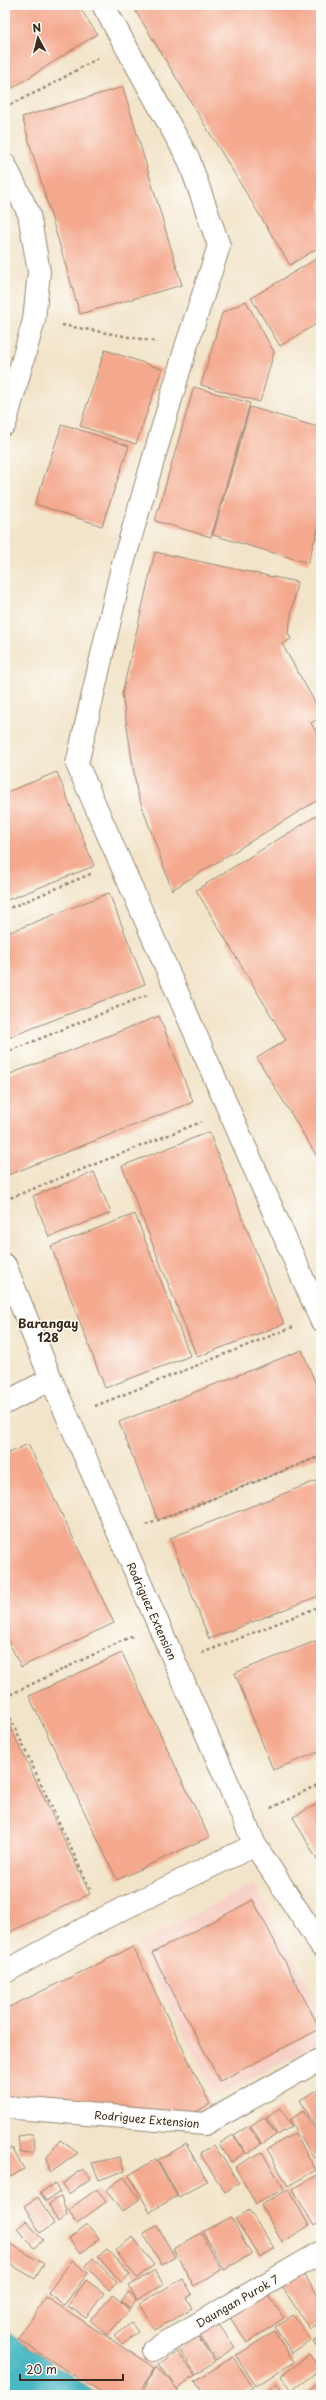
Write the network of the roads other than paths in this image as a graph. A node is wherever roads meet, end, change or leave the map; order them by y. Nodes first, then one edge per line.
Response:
1 (103, 5) edge
2 (5, 165) edge
3 (5, 424) edge
4 (5, 1265) edge
5 (321, 1320) edge
6 (51, 1379) junction
7 (5, 1403) edge
8 (255, 1845) junction
9 (321, 1946) edge
10 (5, 1972) edge
11 (321, 2059) edge
12 (5, 2107) edge
13 (321, 2252) edge
14 (153, 2350) dead end

1 - 5 street
2 - 3 street
4 - 6 street, Rodriguez Extension
6 - 7 street
6 - 8 street, Rodriguez Extension
8 - 9 street, Rodriguez Extension
8 - 10 street
11 - 12 street, Rodriguez Extension
13 - 14 street, Daungan Purok 7

